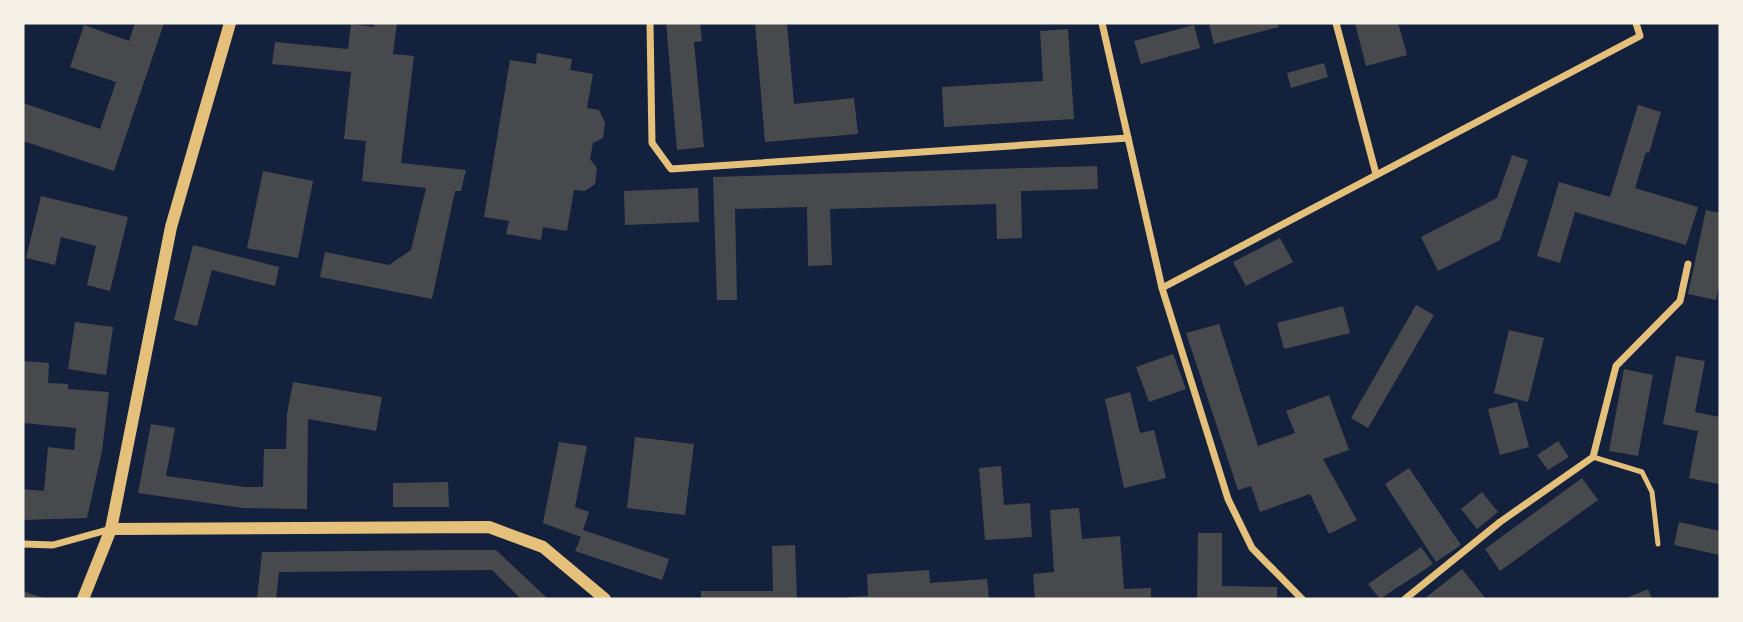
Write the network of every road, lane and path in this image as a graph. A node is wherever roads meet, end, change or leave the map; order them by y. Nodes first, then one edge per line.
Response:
1 (230, 23) edge
2 (650, 23) edge
3 (1101, 23) edge
4 (1336, 23) edge
5 (1636, 23) edge
6 (1128, 138) junction
7 (1376, 174) junction
8 (1688, 264) dead end
9 (1162, 288) junction
10 (1593, 457) junction
11 (111, 529) junction
12 (23, 544) edge
13 (1658, 544) dead end
14 (83, 599) edge
15 (605, 599) edge
16 (1302, 599) edge
17 (1405, 599) edge

1 - 11 street
2 - 6 street
3 - 6 street
4 - 7 street
5 - 7 street
6 - 9 street
7 - 9 street
8 - 10 street
9 - 16 street
10 - 13 lane
10 - 17 street
11 - 12 street
11 - 14 street
11 - 15 street

